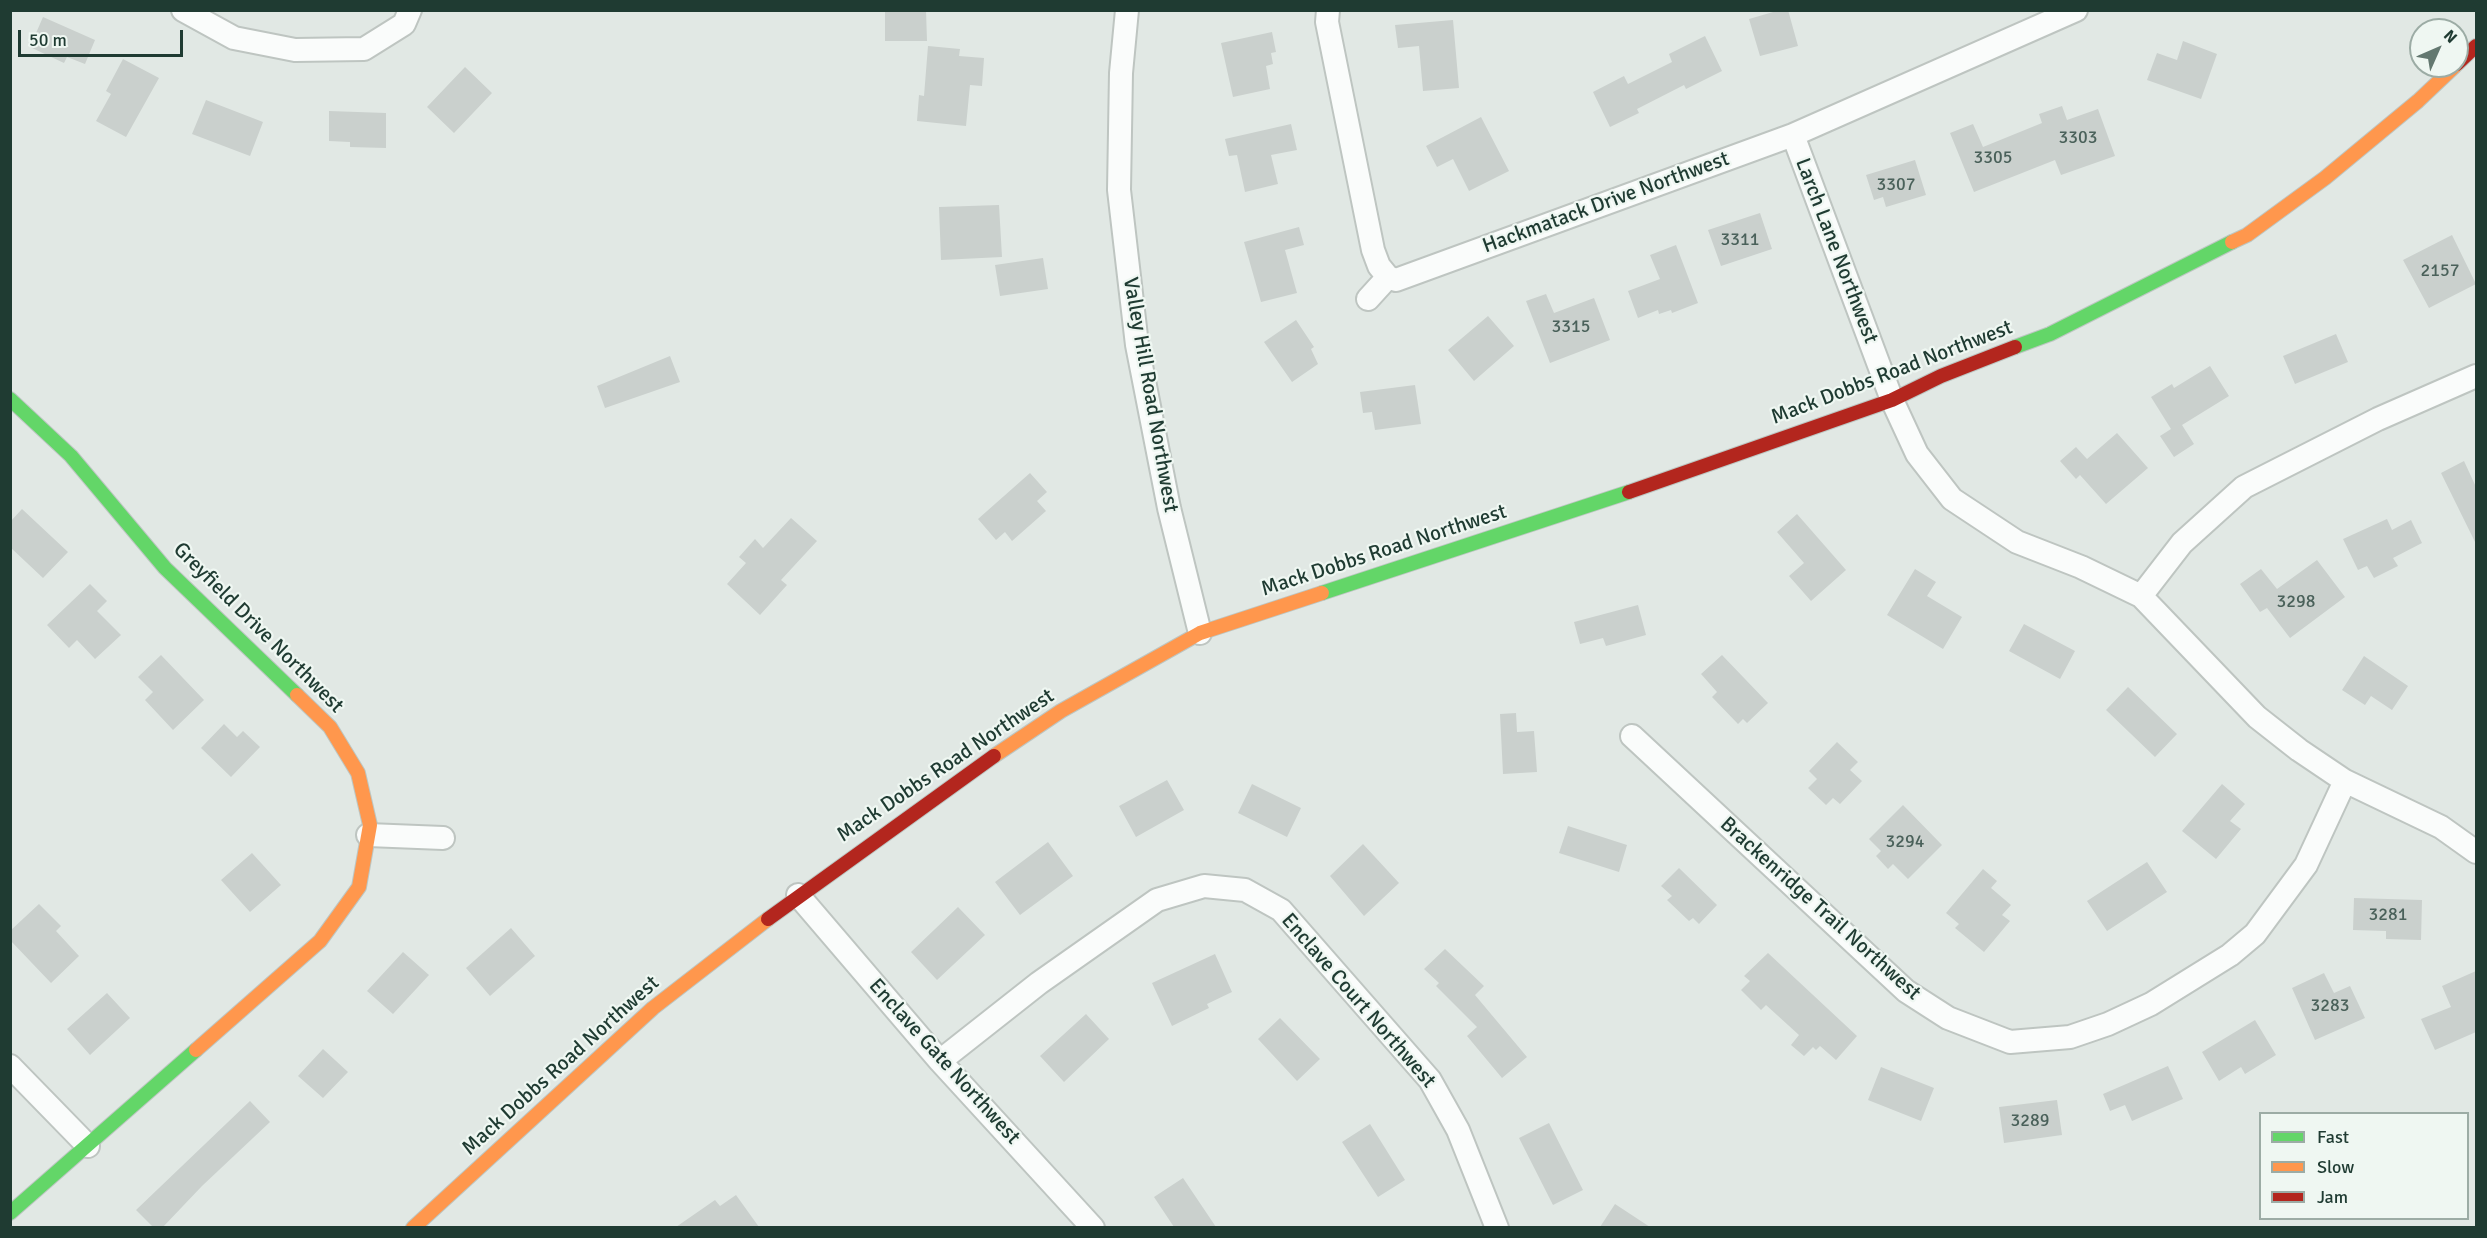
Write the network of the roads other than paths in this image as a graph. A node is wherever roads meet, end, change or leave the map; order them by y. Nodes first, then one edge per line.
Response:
1 (183, 10) edge
2 (410, 10) edge
3 (1127, 10) edge
4 (1328, 10) edge
5 (2076, 10) edge
6 (2442, 78) edge
7 (1792, 135) junction
8 (1388, 277) junction
9 (1368, 298) dead end
10 (2476, 376) edge
11 (10, 399) edge
12 (1892, 400) junction
13 (2141, 597) junction
14 (1200, 633) junction
15 (1632, 736) dead end
16 (2345, 781) junction
17 (368, 835) junction
18 (443, 838) dead end
19 (2476, 852) edge
20 (798, 895) junction
21 (940, 1061) junction
22 (10, 1066) edge
23 (88, 1146) junction
24 (10, 1213) edge
25 (413, 1227) edge
26 (1093, 1227) edge
27 (1497, 1227) edge

1 - 2 street
3 - 14 street, Valley Hill Road Northwest
4 - 8 street
5 - 7 street, Hackmatack Drive Northwest
6 - 12 street, Mack Dobbs Road Northwest
7 - 8 street, Hackmatack Drive Northwest
7 - 12 street, Larch Lane Northwest
8 - 9 street
10 - 13 street
11 - 17 street, Greyfield Drive Northwest
12 - 13 street, Larch Lane Northwest
12 - 14 street, Mack Dobbs Road Northwest
13 - 16 street, Larch Lane Northwest
14 - 20 street, Mack Dobbs Road Northwest
15 - 16 street, Brackenridge Trail Northwest
16 - 19 street, Larch Lane Northwest
17 - 18 street
17 - 23 street, Greyfield Drive Northwest
20 - 21 street, Enclave Gate Northwest
20 - 25 street, Mack Dobbs Road Northwest
21 - 26 street, Enclave Gate Northwest
21 - 27 street, Enclave Court Northwest
22 - 23 street
23 - 24 street, Greyfield Drive Northwest

